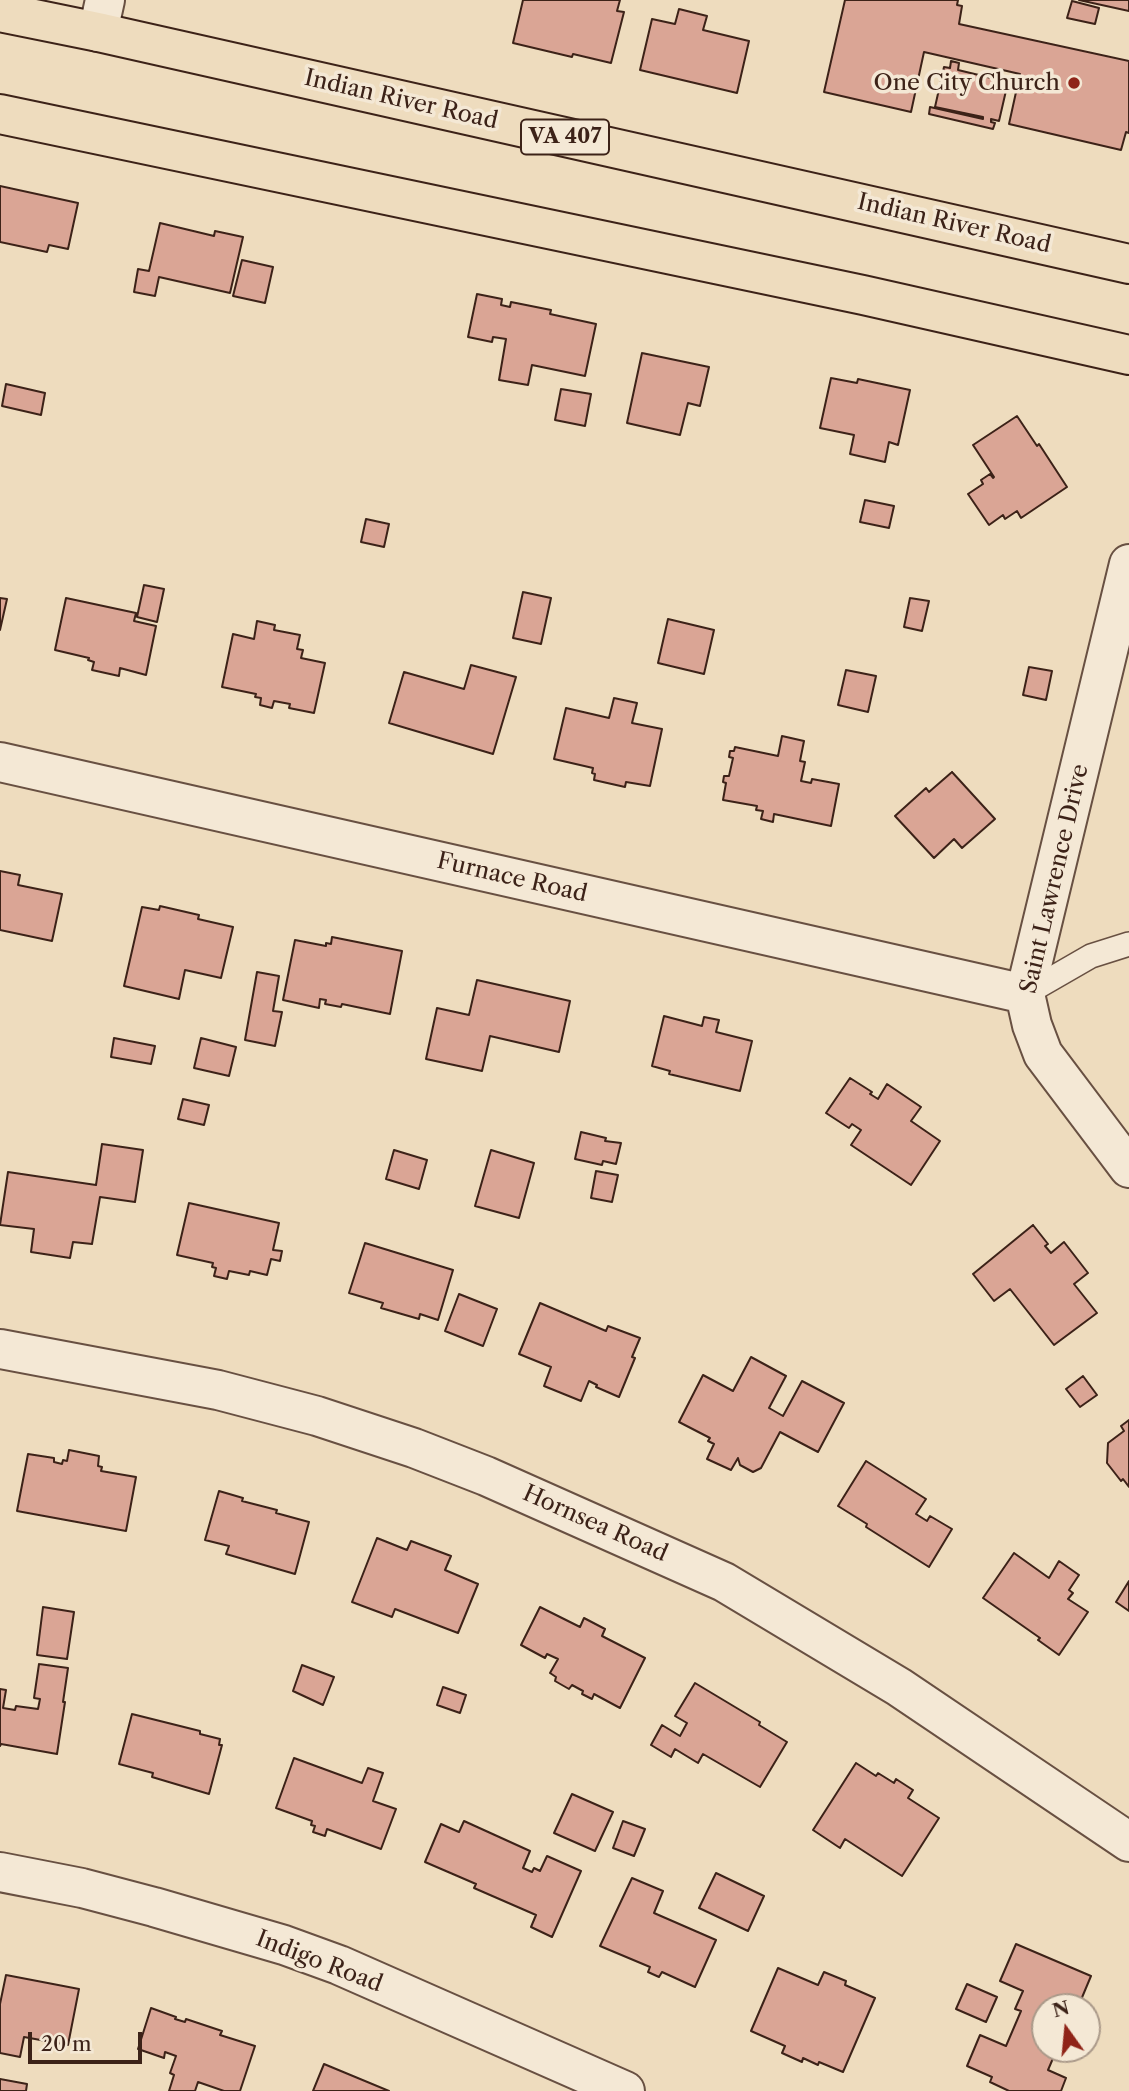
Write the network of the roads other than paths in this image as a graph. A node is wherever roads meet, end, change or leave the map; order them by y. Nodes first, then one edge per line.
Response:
1 (0, 12) edge
2 (102, 16) edge
3 (0, 114) edge
4 (1129, 264) edge
5 (1129, 355) edge
6 (1129, 564) edge
7 (0, 762) edge
8 (1129, 944) edge
9 (1025, 994) junction
10 (1129, 1168) edge
11 (0, 1349) edge
12 (1129, 1842) edge
13 (0, 1872) edge
14 (625, 2091) edge

1 - 2 main road, Indian River Road / VA 407
2 - 4 main road, Indian River Road / VA 407
3 - 5 main road
6 - 9 street, Saint Lawrence Drive
7 - 9 street, Furnace Road
8 - 9 lane
9 - 10 street, Saint Lawrence Drive
11 - 12 street, Hornsea Road
13 - 14 street, Indigo Road

